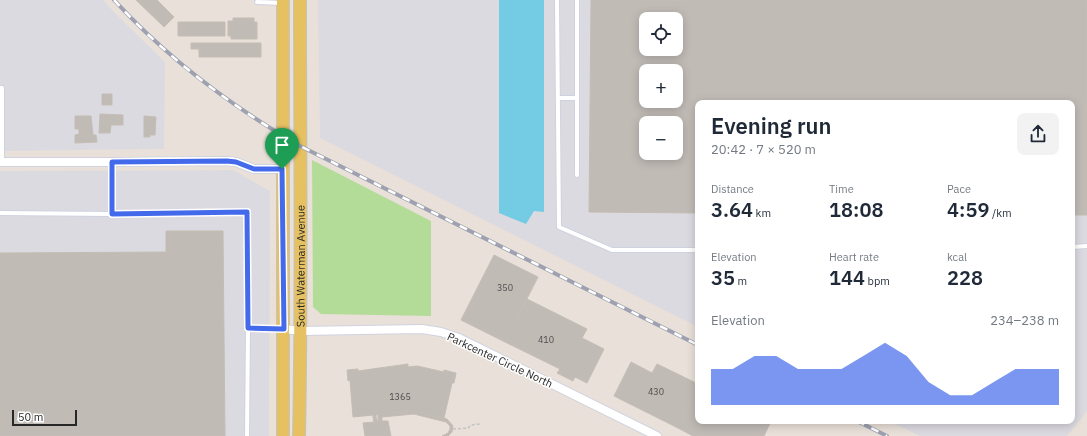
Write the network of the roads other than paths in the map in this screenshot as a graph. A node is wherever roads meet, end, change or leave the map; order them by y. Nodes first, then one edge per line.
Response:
1 (300, 0) edge
2 (557, 0) edge
3 (577, 0) edge
4 (283, 1) edge
5 (257, 2) dead end
6 (0, 88) edge
7 (558, 98) junction
8 (577, 98) junction
9 (1, 162) edge
10 (112, 162) junction
11 (282, 169) junction
12 (577, 175) dead end
13 (0, 213) edge
14 (112, 214) junction
15 (1087, 246) edge
16 (1075, 247) edge
17 (695, 250) edge
18 (248, 328) junction
19 (284, 329) junction
20 (302, 331) junction
21 (246, 436) edge
22 (283, 436) edge
23 (300, 436) edge
24 (656, 436) edge

1 - 20 main road, South Waterman Avenue
2 - 7 lane
3 - 8 lane
4 - 5 lane
4 - 11 main road, South Waterman Avenue
6 - 9 lane
7 - 8 lane
7 - 17 lane
8 - 12 lane
9 - 10 street
10 - 11 street
10 - 14 lane
11 - 19 main road, South Waterman Avenue
13 - 14 lane
14 - 18 lane
15 - 16 lane
18 - 19 lane
18 - 21 lane
19 - 20 street, Parkcenter Circle North
19 - 22 main road, South Waterman Avenue
20 - 23 main road, South Waterman Avenue
20 - 24 street, Parkcenter Circle North

